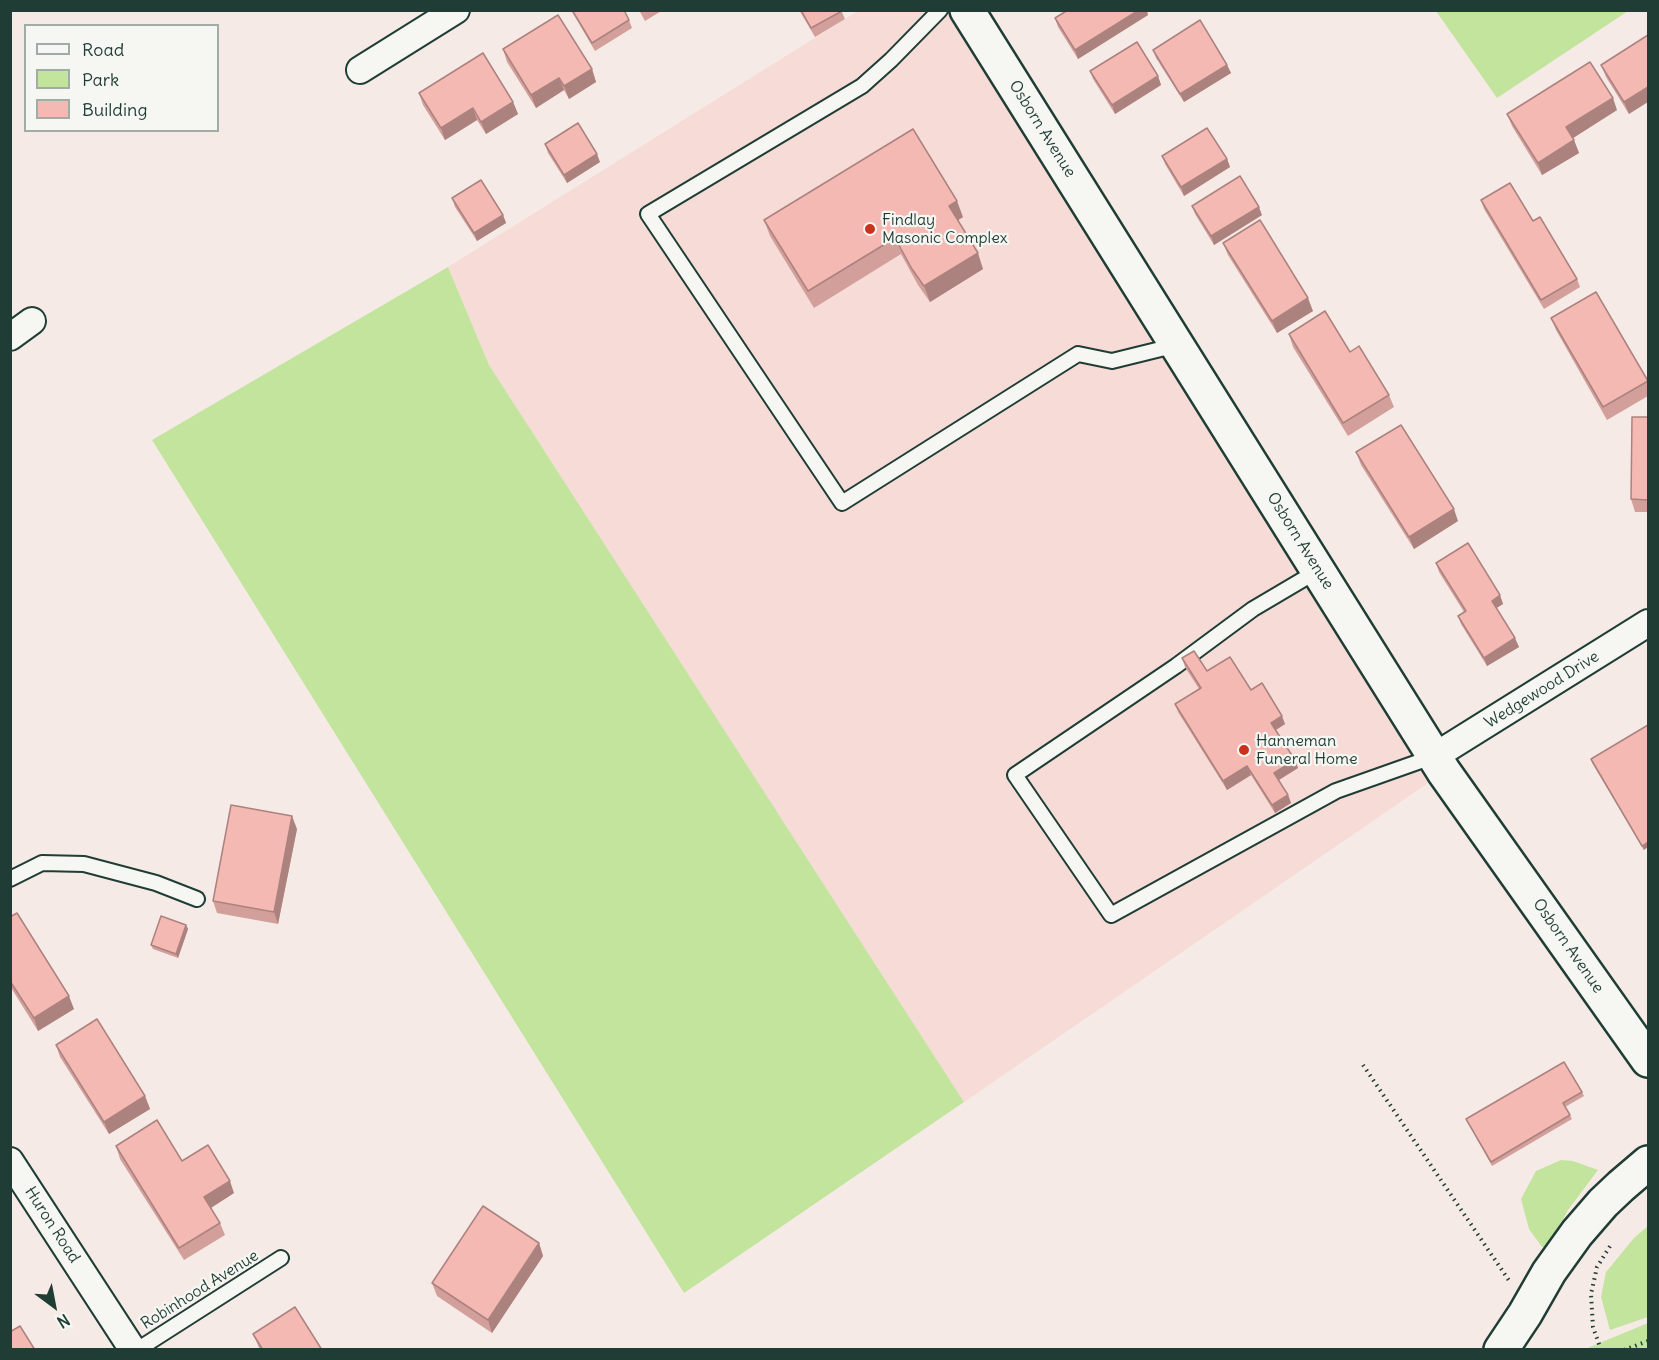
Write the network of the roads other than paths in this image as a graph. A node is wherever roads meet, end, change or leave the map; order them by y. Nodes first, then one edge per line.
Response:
1 (456, 10) edge
2 (940, 10) edge
3 (967, 10) edge
4 (360, 70) dead end
5 (32, 321) dead end
6 (10, 337) edge
7 (1178, 345) junction
8 (1318, 570) junction
9 (1648, 623) edge
10 (1435, 756) junction
11 (10, 879) edge
12 (197, 899) dead end
13 (1648, 1060) edge
14 (10, 1161) edge
15 (1648, 1163) edge
16 (281, 1258) dead end
17 (133, 1350) edge
18 (137, 1350) edge
19 (1501, 1350) edge

1 - 4 street
2 - 7 lane
3 - 7 main road, Osborn Avenue
5 - 6 street
7 - 8 main road, Osborn Avenue
8 - 10 main road, Osborn Avenue
8 - 10 lane
9 - 10 street, Wedgewood Drive
10 - 13 main road, Osborn Avenue
11 - 12 lane
14 - 17 street, Huron Road
15 - 19 main road
16 - 18 lane, Robinhood Avenue

